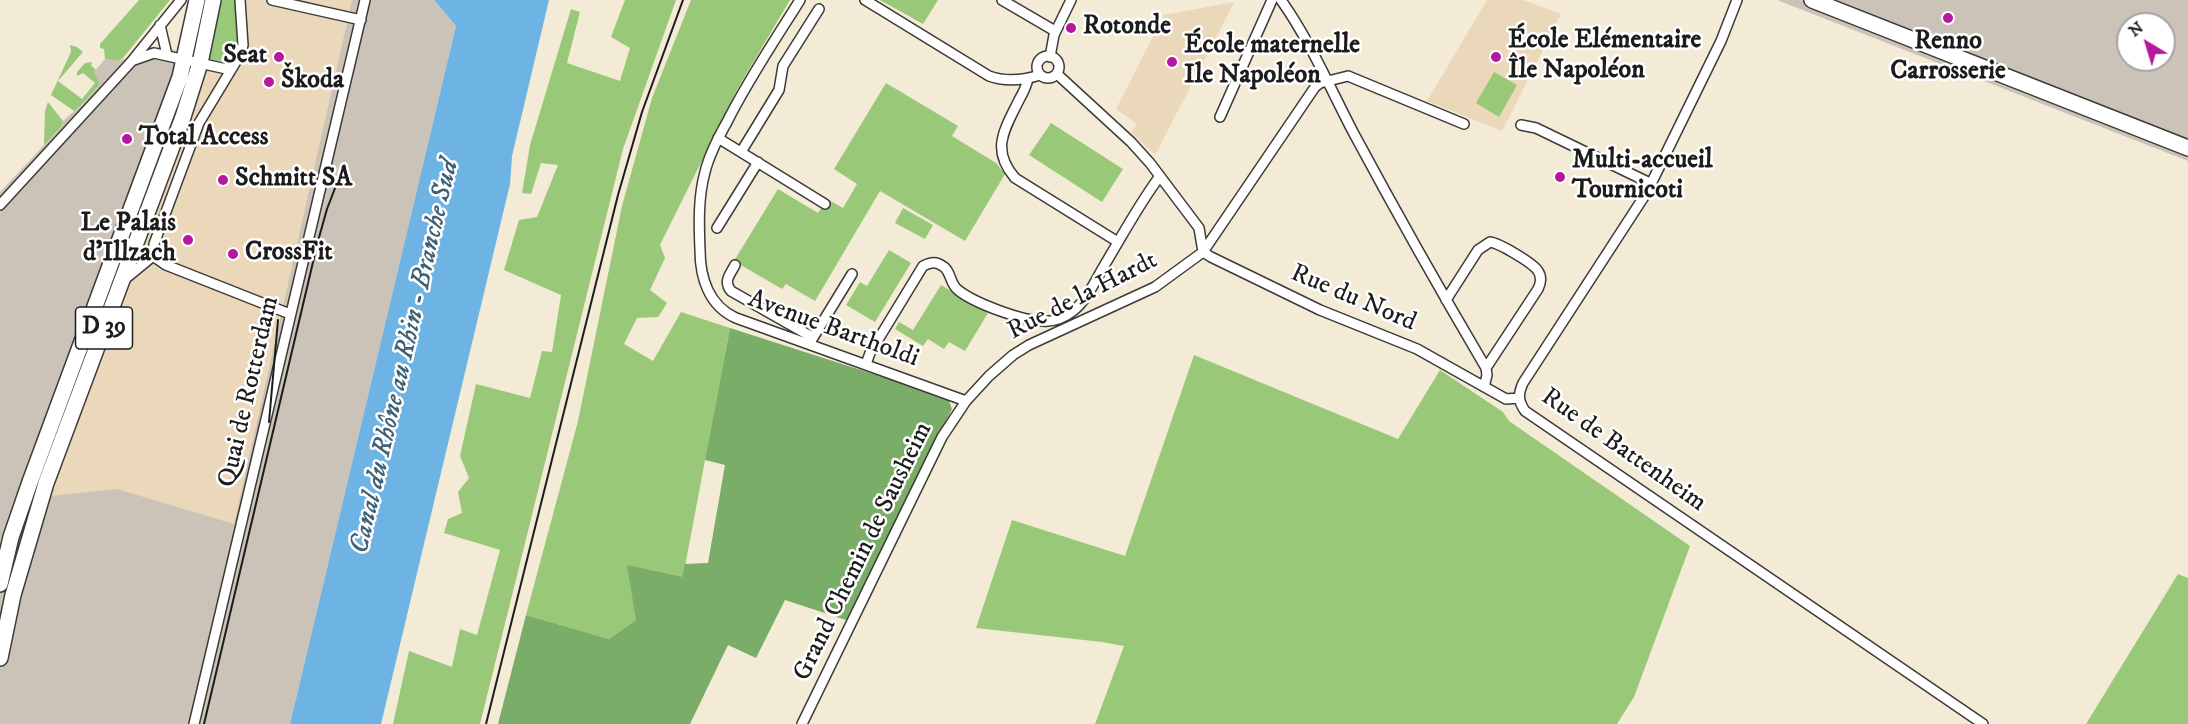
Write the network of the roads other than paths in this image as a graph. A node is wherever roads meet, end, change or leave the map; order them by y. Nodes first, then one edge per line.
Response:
1 (181, 0) edge
2 (197, 0) edge
3 (213, 0) edge
4 (240, 0) edge
5 (272, 0) edge
6 (365, 0) edge
7 (800, 0) edge
8 (865, 0) edge
9 (1002, 0) edge
10 (1071, 0) edge
11 (1272, 0) edge
12 (1281, 0) edge
13 (1737, 0) edge
14 (1812, 0) edge
15 (819, 9) dead end
16 (361, 20) junction
17 (160, 25) junction
18 (1055, 31) junction
19 (167, 55) junction
20 (1050, 57) junction
21 (193, 61) junction
22 (131, 62) junction
23 (231, 70) junction
24 (1057, 74) junction
25 (1040, 75) junction
26 (1028, 78) junction
27 (1327, 81) junction
28 (1220, 117) dead end
29 (1464, 124) dead end
30 (1521, 125) dead end
31 (718, 138) junction
32 (2188, 148) edge
33 (741, 152) junction
34 (758, 162) junction
35 (1161, 176) junction
36 (1652, 184) junction
37 (825, 204) dead end
38 (0, 205) edge
39 (717, 228) dead end
40 (1199, 228) junction
41 (1219, 230) junction
42 (1118, 242) junction
43 (1203, 252) junction
44 (153, 256) junction
45 (735, 265) dead end
46 (852, 274) dead end
47 (122, 281) junction
48 (1446, 300) junction
49 (757, 306) junction
50 (290, 314) junction
51 (747, 322) junction
52 (811, 340) junction
53 (866, 364) junction
54 (1486, 368) junction
55 (1484, 387) junction
56 (1519, 398) junction
57 (966, 401) junction
58 (0, 584) edge
59 (0, 658) edge
60 (194, 724) edge
61 (802, 724) edge
62 (1983, 724) edge

1 - 17 street
2 - 21 main road, D 39
3 - 21 main road, D 39
4 - 23 street
5 - 16 street
6 - 16 street, Quai de Rotterdam
7 - 31 street, Avenue Bartholdi
8 - 26 street
9 - 18 street
10 - 18 street
11 - 28 street
12 - 27 street
13 - 36 street
14 - 32 main road
15 - 33 street
16 - 50 street, Quai de Rotterdam
17 - 19 street
17 - 22 street
18 - 20 street
19 - 21 street
19 - 22 street
20 - 24 street
20 - 25 street
21 - 23 street
21 - 47 main road, D 39
21 - 58 main road, D 39
22 - 38 street
23 - 44 street
24 - 25 street
24 - 35 street
25 - 26 street
26 - 42 street
27 - 29 street
27 - 41 street, Rue de la Hardt
27 - 48 street
30 - 36 street
31 - 33 street
31 - 51 street, Avenue Bartholdi
33 - 34 street
34 - 37 street
34 - 39 street
35 - 40 street
35 - 42 street
36 - 56 street
40 - 41 street
40 - 43 street
41 - 43 street, Rue de la Hardt
42 - 53 street
43 - 55 street, Rue du Nord
43 - 57 street, Rue de la Hardt
44 - 47 street
44 - 50 street
45 - 49 street
46 - 52 street
47 - 59 main road, D 39
48 - 54 street
48 - 54 street
49 - 51 street
49 - 52 street
50 - 60 street, Quai de Rotterdam
51 - 52 street, Avenue Bartholdi
52 - 53 street, Avenue Bartholdi
53 - 57 street, Avenue Bartholdi
54 - 55 street
55 - 56 street, Rue de Battenheim
56 - 62 street, Rue de Battenheim
57 - 61 street, Grand Chemin de Sausheim

